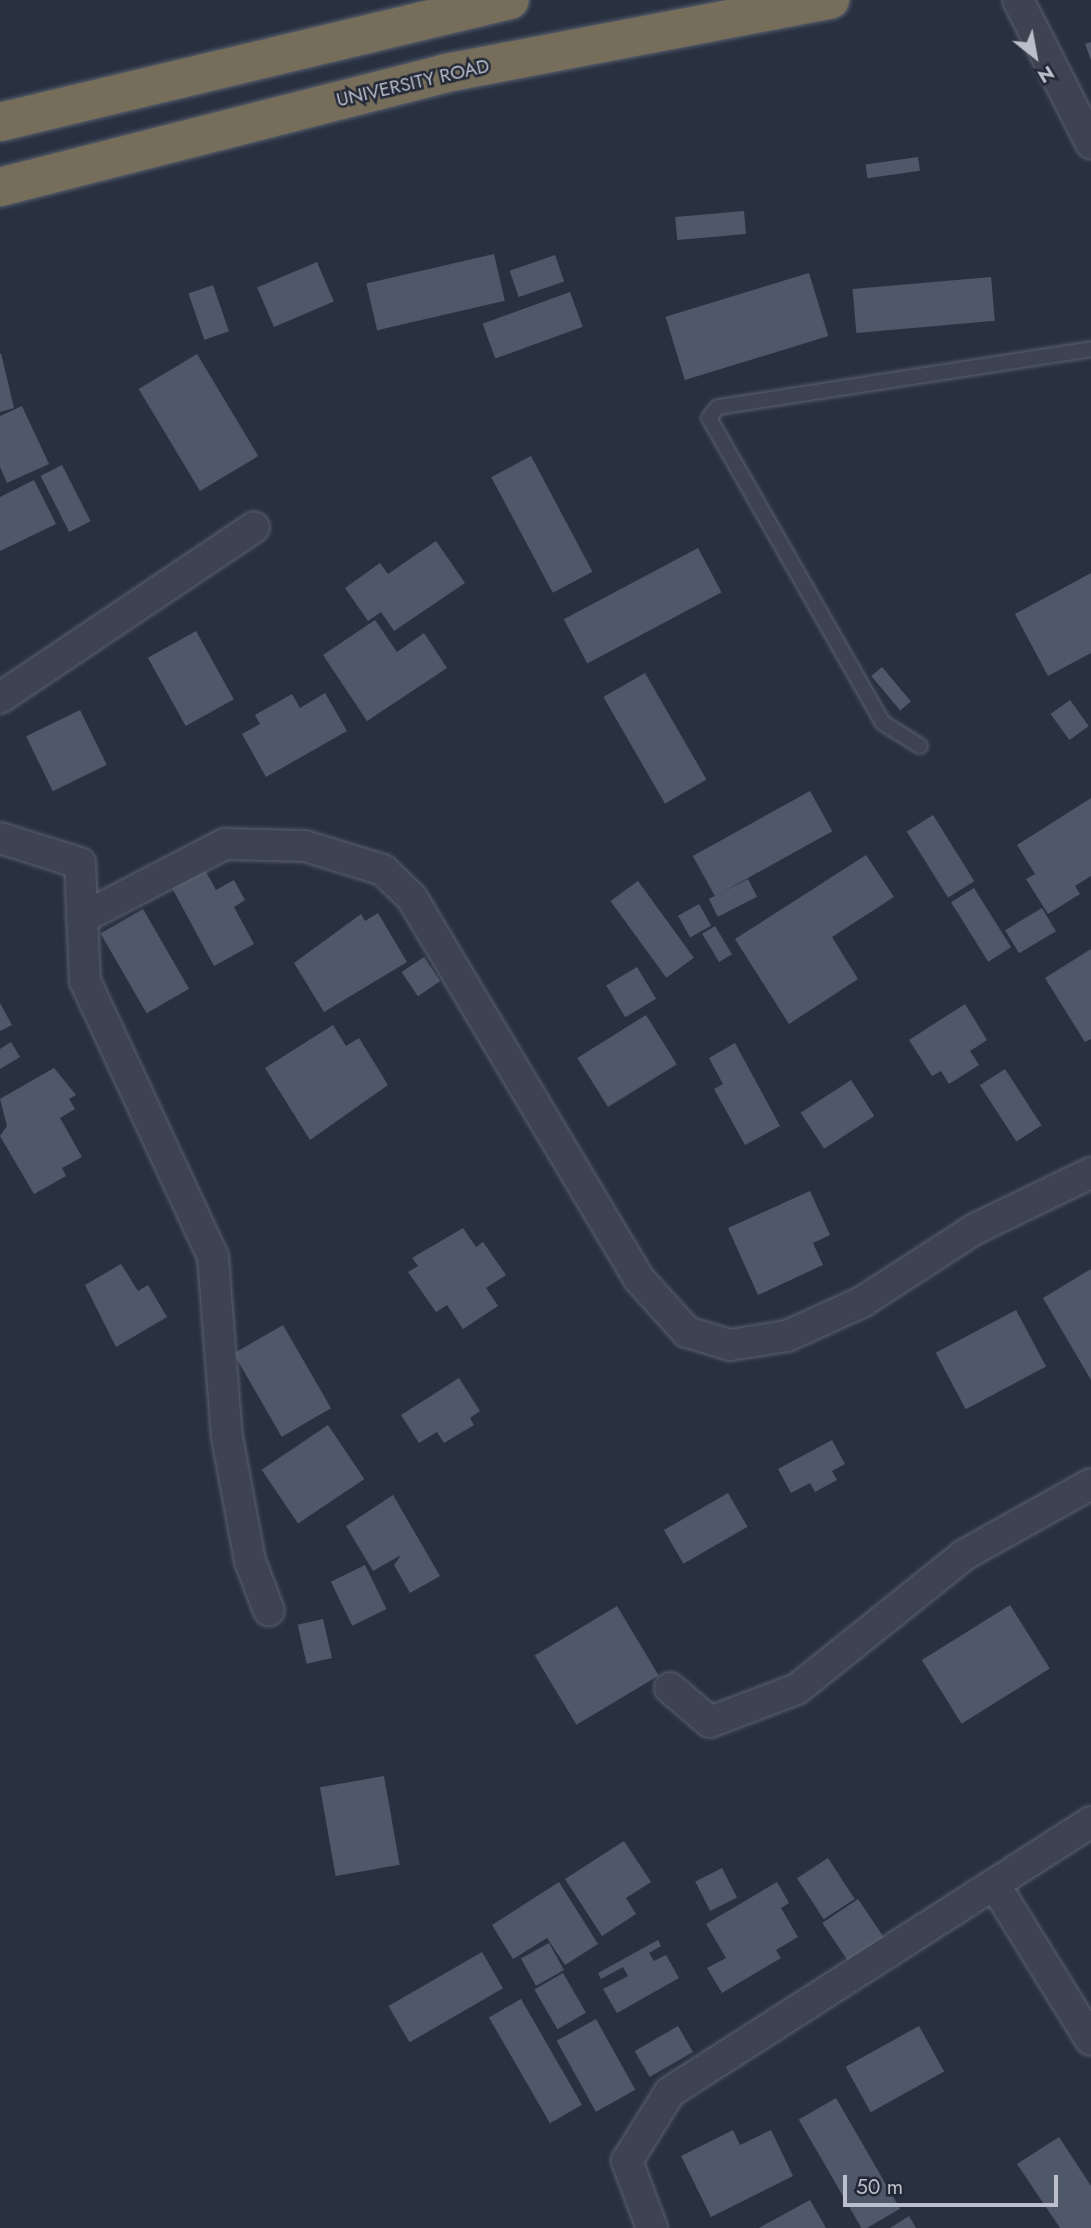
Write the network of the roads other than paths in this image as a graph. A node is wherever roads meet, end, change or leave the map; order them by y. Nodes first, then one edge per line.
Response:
1 (510, 0) edge
2 (830, 0) edge
3 (1018, 0) edge
4 (0, 122) edge
5 (1091, 143) edge
6 (0, 187) edge
7 (1091, 348) edge
8 (254, 527) dead end
9 (0, 698) edge
10 (920, 746) dead end
11 (0, 838) edge
12 (82, 918) junction
13 (1091, 1173) edge
14 (1091, 1484) edge
15 (269, 1611) dead end
16 (670, 1688) dead end
17 (1091, 1822) edge
18 (996, 1887) junction
19 (1091, 2040) edge
20 (652, 2228) edge

1 - 4 highway
2 - 6 highway, UNIVERSITY ROAD
3 - 5 street
7 - 10 lane
8 - 9 street
11 - 12 street
12 - 13 street
12 - 15 street
14 - 16 street
17 - 18 street
18 - 19 street
18 - 20 street

